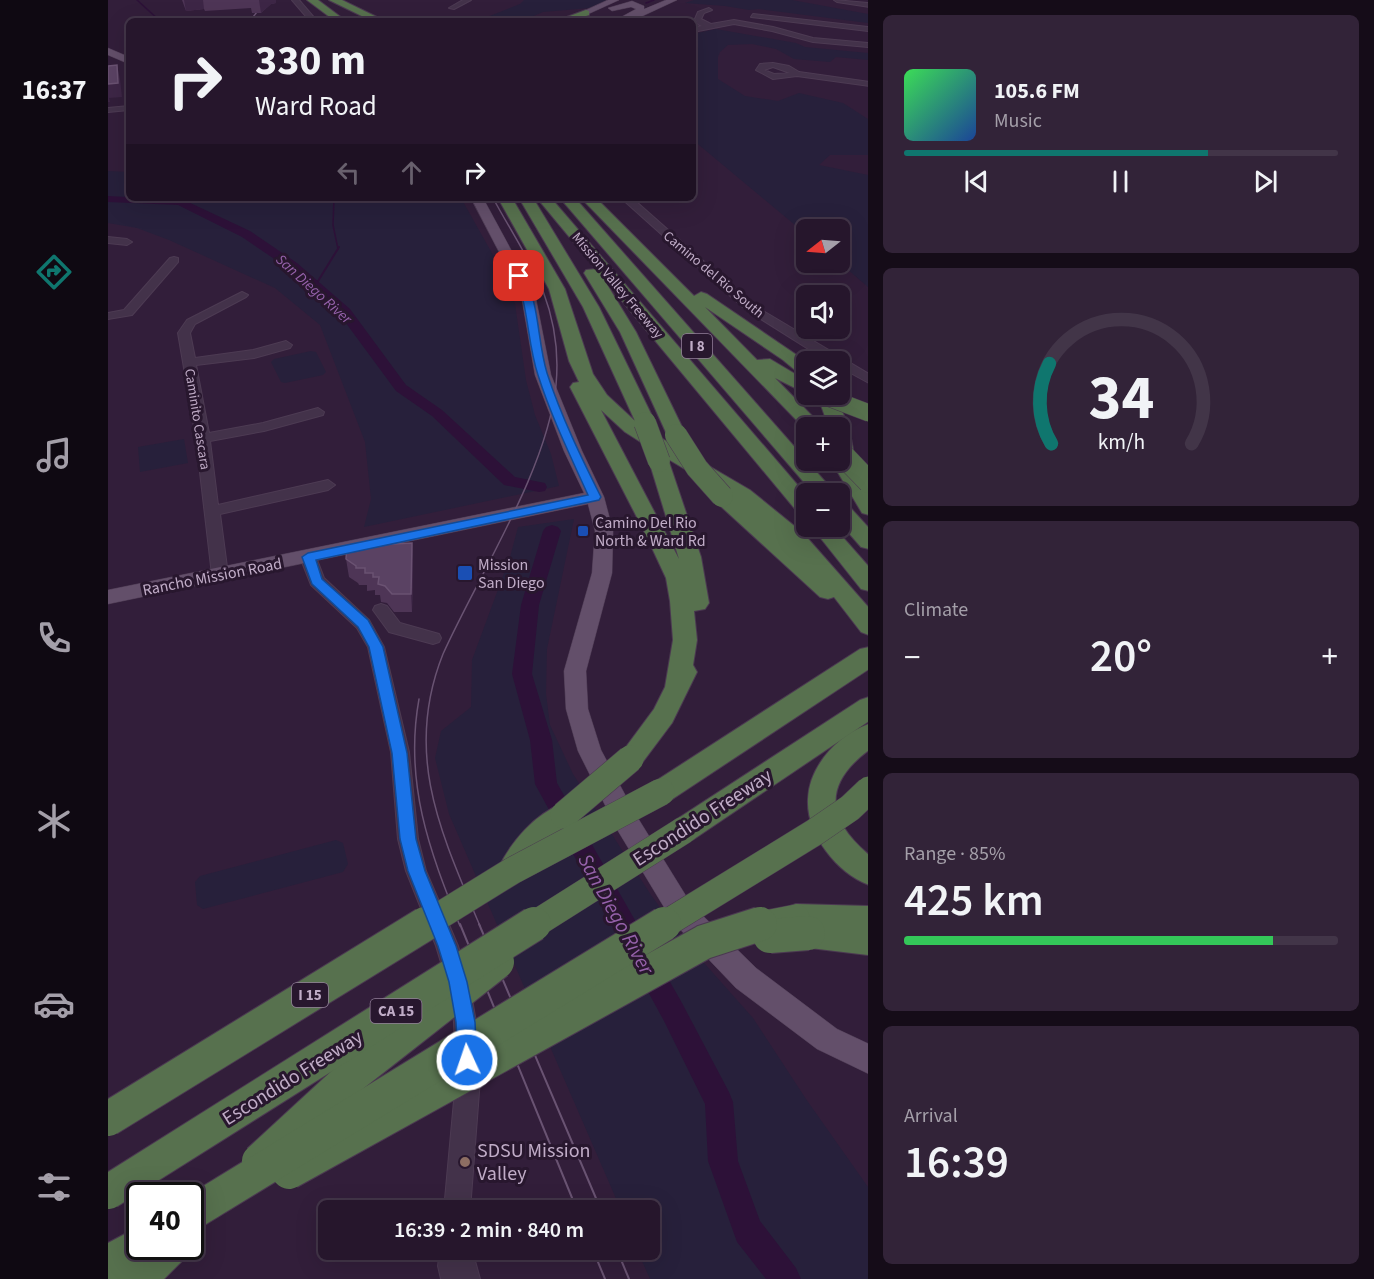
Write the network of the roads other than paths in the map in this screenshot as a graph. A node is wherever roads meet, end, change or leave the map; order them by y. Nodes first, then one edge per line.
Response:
1 (295, 0) edge
2 (311, 0) edge
3 (334, 0) edge
4 (468, 0) edge
5 (627, 0) edge
6 (673, 0) edge
7 (837, 0) edge
8 (614, 4) edge
9 (868, 5) edge
10 (452, 8) dead end
11 (709, 10) dead end
12 (587, 17) edge
13 (311, 18) edge
14 (324, 18) edge
15 (337, 18) edge
16 (359, 18) edge
17 (373, 18) edge
18 (624, 18) edge
19 (632, 18) edge
20 (734, 22) junction
21 (711, 27) junction
22 (868, 29) edge
23 (696, 30) edge
24 (868, 45) edge
25 (108, 51) edge
26 (126, 60) edge
27 (797, 74) dead end
28 (868, 84) edge
29 (126, 108) edge
30 (108, 110) edge
31 (479, 201) edge
32 (507, 201) edge
33 (528, 201) edge
34 (547, 201) edge
35 (570, 201) edge
36 (591, 201) edge
37 (629, 201) edge
38 (568, 225) junction
39 (625, 234) junction
40 (108, 240) edge
41 (127, 242) dead end
42 (174, 260) dead end
43 (551, 280) junction
44 (242, 295) dead end
45 (108, 316) edge
46 (286, 345) dead end
47 (821, 351) edge
48 (190, 362) junction
49 (796, 362) edge
50 (850, 368) edge
51 (764, 370) junction
52 (868, 379) edge
53 (796, 384) edge
54 (847, 405) edge
55 (318, 412) dead end
56 (868, 413) edge
57 (805, 417) edge
58 (202, 438) junction
59 (850, 463) edge
60 (847, 471) edge
61 (868, 482) edge
62 (816, 483) edge
63 (328, 485) dead end
64 (595, 497) junction
65 (796, 497) edge
66 (868, 507) edge
67 (212, 511) junction
68 (850, 521) edge
69 (830, 537) edge
70 (868, 542) edge
71 (308, 557) junction
72 (220, 575) junction
73 (868, 583) edge
74 (108, 597) edge
75 (381, 610) dead end
76 (868, 626) edge
77 (868, 634) edge
78 (433, 638) dead end
79 (868, 656) edge
80 (677, 686) junction
81 (868, 707) edge
82 (868, 735) edge
83 (868, 790) edge
84 (512, 871) junction
85 (868, 872) edge
86 (571, 901) junction
87 (865, 927) edge
88 (868, 1060) edge
89 (108, 1119) edge
90 (108, 1192) edge
91 (458, 1200) edge
92 (204, 1205) edge
93 (204, 1214) edge
94 (204, 1216) edge
95 (126, 1254) edge
96 (157, 1260) edge
97 (452, 1260) edge
98 (462, 1260) edge
99 (108, 1265) edge
100 (137, 1279) edge
101 (454, 1279) edge
102 (467, 1279) edge

1 - 13 street
2 - 14 highway
2 - 15 highway
3 - 16 highway
3 - 17 highway
4 - 10 street
5 - 8 main road
6 - 19 main road
7 - 9 street
8 - 12 main road
8 - 18 main road
11 - 21 street
20 - 21 street
20 - 22 street
20 - 24 street
21 - 23 street
25 - 26 main road
27 - 28 street
29 - 30 street
31 - 64 main road
32 - 43 highway
33 - 80 highway, bridge
34 - 38 highway, Mission Valley Freeway / I 8
35 - 62 highway, Mission Valley Freeway / I 8
36 - 39 highway
37 - 47 street, Camino del Rio South
38 - 65 highway, Mission Valley Freeway / I 8
38 - 77 highway, bridge
39 - 49 highway
39 - 51 highway
40 - 41 street
42 - 45 street
43 - 76 highway
43 - 80 highway
44 - 48 street, Caminito Cascara
46 - 48 street
48 - 58 street, Caminito Cascara
50 - 52 street, Camino del Rio South
51 - 53 highway
51 - 57 highway
54 - 56 highway, bridge
55 - 58 street
58 - 67 street, Caminito Cascara
59 - 61 highway, bridge
60 - 66 highway
63 - 67 street
64 - 71 main road, Rancho Mission Road
64 - 88 main road
67 - 72 street, Caminito Cascara
68 - 70 highway
69 - 73 highway
71 - 72 main road, Rancho Mission Road
71 - 91 street
72 - 74 main road, Rancho Mission Road
75 - 78 street
79 - 84 highway, bridge
80 - 84 highway, bridge
81 - 86 highway, Escondido Freeway / CA 15, bridge
82 - 85 highway
83 - 92 highway, bridge
84 - 89 highway, I 15, bridge
86 - 90 highway, Escondido Freeway / CA 15, bridge
86 - 93 highway, bridge
87 - 94 highway, bridge
95 - 99 highway
96 - 100 highway
97 - 101 street
98 - 102 street

